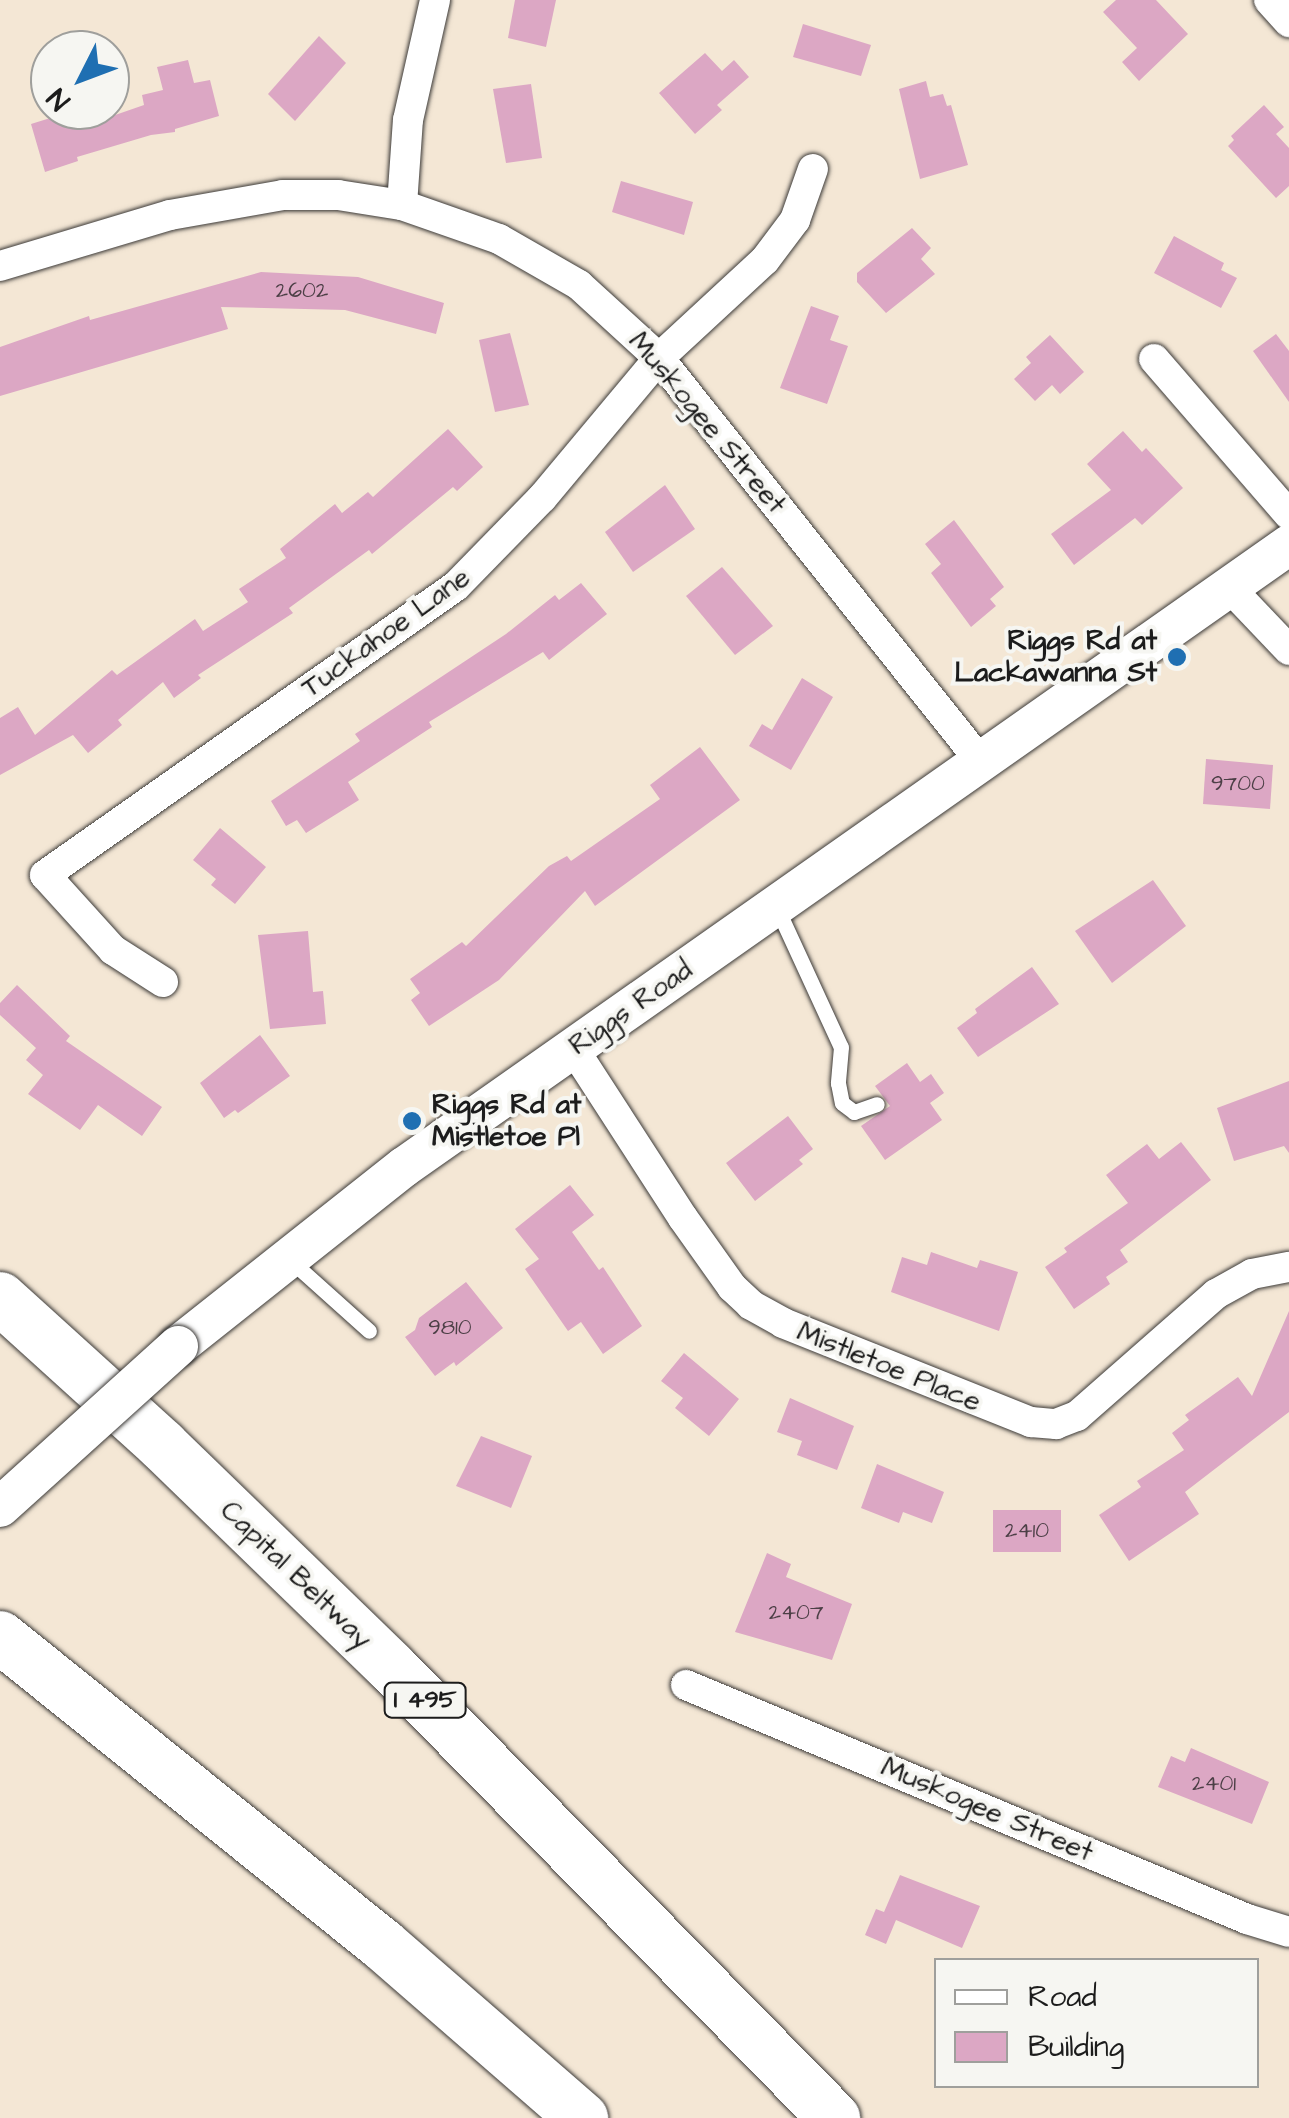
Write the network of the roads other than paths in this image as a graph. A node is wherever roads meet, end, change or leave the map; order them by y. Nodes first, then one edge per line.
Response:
1 (435, 0) edge
2 (1269, 0) edge
3 (1289, 22) edge
4 (813, 169) dead end
5 (402, 205) junction
6 (0, 266) edge
7 (660, 358) junction
8 (1154, 360) dead end
9 (1289, 515) edge
10 (1289, 545) edge
11 (1229, 587) junction
12 (1289, 650) edge
13 (982, 762) junction
14 (776, 906) junction
15 (162, 982) dead end
16 (573, 1048) junction
17 (876, 1104) dead end
18 (287, 1257) junction
19 (1289, 1268) edge
20 (0, 1298) edge
21 (369, 1332) dead end
22 (0, 1507) edge
23 (0, 1638) edge
24 (686, 1685) dead end
25 (1289, 1932) edge
26 (582, 2118) edge
27 (834, 2118) edge

1 - 5 street
2 - 3 street
4 - 7 street, Tuckahoe Lane
5 - 6 street, Muskogee Street
5 - 7 street, Muskogee Street
7 - 13 street, Muskogee Street
7 - 15 street, Tuckahoe Lane
8 - 9 street
10 - 11 main road, Riggs Road
11 - 12 street
11 - 13 main road, Riggs Road
13 - 14 main road, Riggs Road
14 - 16 main road, Riggs Road
14 - 17 lane
16 - 18 main road, Riggs Road
16 - 19 street, Mistletoe Place
18 - 21 lane
18 - 22 main road, Riggs Road, bridge
20 - 27 highway, Capital Beltway / I 495
23 - 26 highway
24 - 25 street, Muskogee Street

